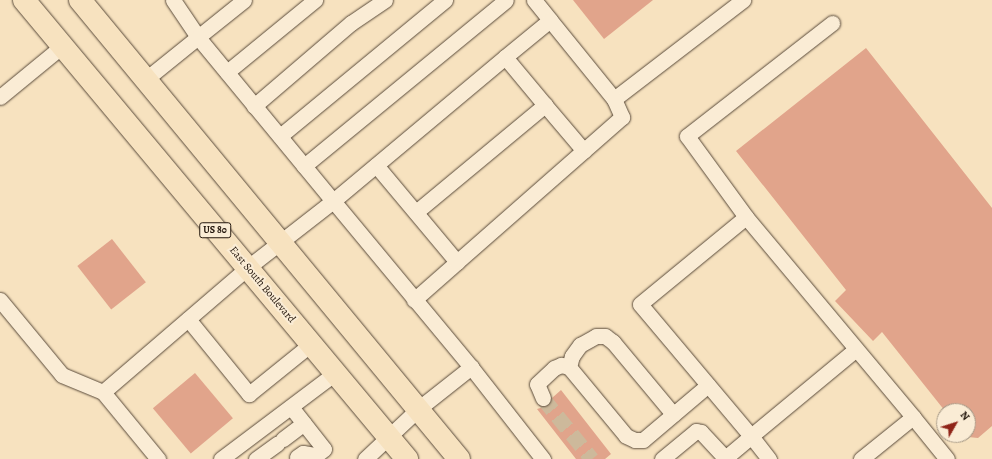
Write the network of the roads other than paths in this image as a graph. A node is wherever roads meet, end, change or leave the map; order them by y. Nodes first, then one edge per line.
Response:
1 (24, 0) edge
2 (80, 0) edge
3 (244, 0) edge
4 (315, 0) edge
5 (385, 0) edge
6 (445, 0) edge
7 (506, 0) edge
8 (534, 0) edge
9 (743, 0) edge
10 (175, 1) edge
11 (550, 20) junction
12 (832, 23) dead end
13 (198, 37) junction
14 (62, 46) junction
15 (505, 57) junction
16 (227, 72) junction
17 (146, 79) junction
18 (0, 97) edge
19 (614, 99) junction
20 (545, 105) junction
21 (254, 106) junction
22 (280, 136) junction
23 (584, 150) junction
24 (376, 165) junction
25 (304, 166) junction
26 (333, 201) junction
27 (416, 212) junction
28 (746, 217) junction
29 (281, 242) junction
30 (457, 262) junction
31 (247, 268) junction
32 (0, 300) edge
33 (414, 300) junction
34 (188, 319) junction
35 (311, 344) junction
36 (856, 349) junction
37 (471, 367) junction
38 (569, 367) junction
39 (335, 373) junction
40 (708, 385) junction
41 (103, 392) junction
42 (543, 398) tunnel mouth
43 (291, 407) junction
44 (418, 409) junction
45 (673, 414) junction
46 (912, 417) junction
47 (304, 423) junction
48 (751, 436) junction
49 (390, 438) junction
50 (316, 456) edge
51 (227, 458) edge
52 (158, 459) edge
53 (256, 459) edge
54 (365, 459) edge
55 (408, 459) edge
56 (459, 459) edge
57 (543, 459) edge
58 (662, 459) edge
59 (725, 459) edge
60 (769, 459) edge
61 (861, 459) edge
62 (947, 459) edge

1 - 14 highway, East South Boulevard / US 80
2 - 17 highway
3 - 13 lane
4 - 16 lane
5 - 21 lane
6 - 22 lane
7 - 25 lane
8 - 11 lane
9 - 19 lane
10 - 13 lane
11 - 15 lane
11 - 19 lane
12 - 28 lane
13 - 16 lane
13 - 17 lane
14 - 18 lane
14 - 31 highway, East South Boulevard / US 80
15 - 20 lane
15 - 24 lane
16 - 21 lane
17 - 29 highway
19 - 23 lane
20 - 23 lane
20 - 27 lane
21 - 22 lane
22 - 25 lane
23 - 30 lane
24 - 26 lane
24 - 27 lane
25 - 26 lane
26 - 29 lane
26 - 33 lane
27 - 30 lane
28 - 36 lane
28 - 40 lane
29 - 31 lane
29 - 44 highway
30 - 33 lane
31 - 34 lane
31 - 35 highway, East South Boulevard / US 80
32 - 41 lane
33 - 37 lane
34 - 35 lane
34 - 41 lane
35 - 39 highway, East South Boulevard / US 80
36 - 46 lane
36 - 48 lane
37 - 44 lane
37 - 57 lane
38 - 42 lane
38 - 45 lane
38 - 45 lane
39 - 43 lane
39 - 49 highway, East South Boulevard / US 80
40 - 45 lane
40 - 48 lane
41 - 52 lane
43 - 47 lane
43 - 51 lane
44 - 49 lane
44 - 56 highway
46 - 61 lane
46 - 62 lane
47 - 50 lane
47 - 53 lane
48 - 59 lane
48 - 60 lane
49 - 54 lane
49 - 55 highway, East South Boulevard / US 80
58 - 59 lane

